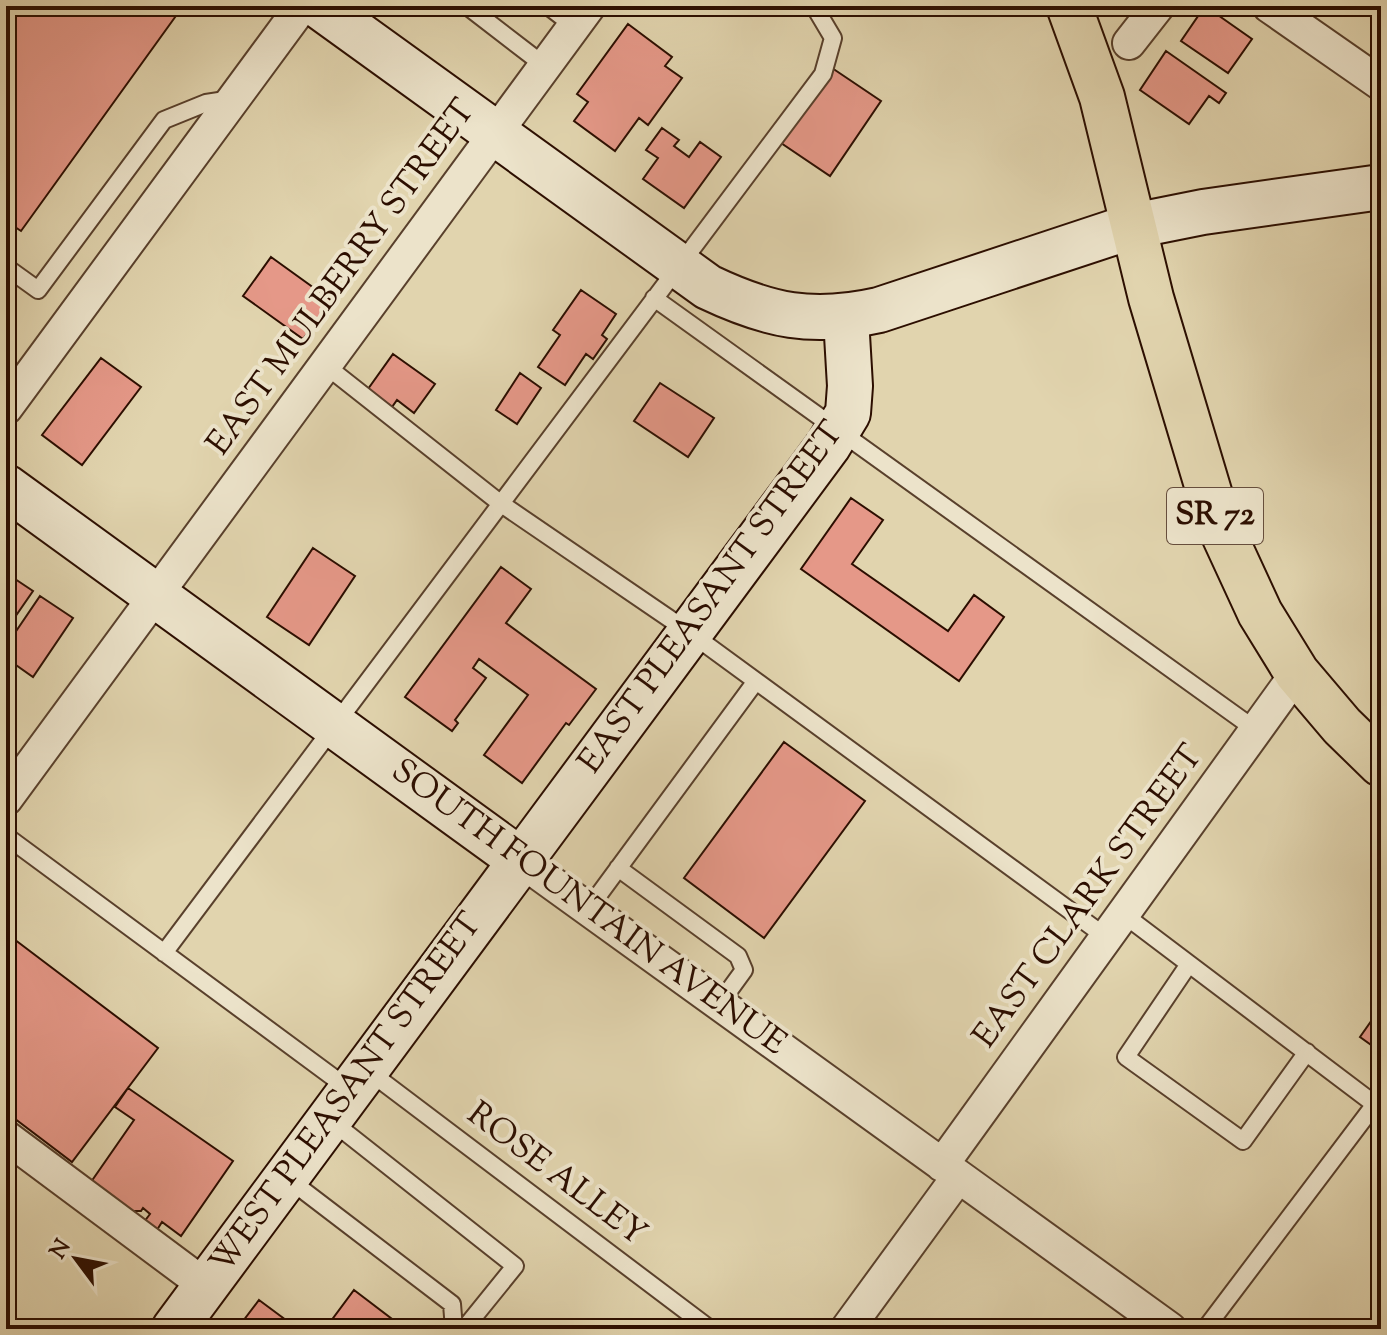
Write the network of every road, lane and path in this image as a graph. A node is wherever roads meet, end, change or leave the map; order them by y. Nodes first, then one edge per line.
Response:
1 (302, 6) edge
2 (319, 6) edge
3 (467, 6) edge
4 (548, 6) edge
5 (814, 6) edge
6 (1069, 6) edge
7 (1158, 6) edge
8 (1269, 6) edge
9 (582, 16) edge
10 (1129, 43) dead end
11 (545, 66) junction
12 (1381, 84) edge
13 (234, 99) junction
14 (495, 134) junction
15 (1381, 187) edge
16 (1133, 226) junction
17 (6, 267) edge
18 (666, 282) junction
19 (846, 318) junction
20 (325, 365) junction
21 (6, 408) edge
22 (838, 429) junction
23 (6, 487) edge
24 (500, 503) junction
25 (156, 595) junction
26 (689, 632) junction
27 (1297, 673) junction
28 (756, 681) junction
29 (334, 725) junction
30 (1256, 730) junction
31 (1381, 764) edge
32 (6, 799) edge
33 (6, 836) edge
34 (520, 860) junction
35 (618, 868) junction
36 (589, 908) junction
37 (1115, 926) junction
38 (164, 953) junction
39 (1189, 964) junction
40 (720, 1003) junction
41 (1307, 1052) junction
42 (348, 1093) junction
43 (1378, 1106) edge
44 (6, 1137) edge
45 (950, 1171) junction
46 (286, 1177) junction
47 (206, 1286) junction
48 (174, 1329) edge
49 (454, 1329) edge
50 (464, 1329) edge
51 (710, 1329) edge
52 (847, 1329) edge
53 (1170, 1329) edge
54 (1205, 1329) edge

1 - 13 street
2 - 14 street
3 - 11 lane
4 - 9 lane
5 - 18 lane
6 - 16 main road, SR 72
7 - 10 street
8 - 12 street
9 - 11 street, EAST MULBERRY STREET
11 - 14 street, EAST MULBERRY STREET
13 - 17 lane
13 - 21 street
14 - 18 street
14 - 20 street, EAST MULBERRY STREET
15 - 16 street
16 - 19 street
16 - 27 main road, SR 72
18 - 19 street
18 - 22 lane
18 - 24 lane
19 - 22 street, EAST PLEASANT STREET
20 - 24 lane
20 - 25 street, EAST MULBERRY STREET
22 - 26 street, EAST PLEASANT STREET
22 - 30 lane
23 - 25 street, SOUTH FOUNTAIN AVENUE
24 - 26 lane
24 - 29 lane
25 - 29 street, SOUTH FOUNTAIN AVENUE
25 - 32 street, EAST MULBERRY STREET
26 - 28 lane
26 - 34 street, EAST PLEASANT STREET
27 - 30 street, EAST CLARK STREET
27 - 31 main road, SR 72
28 - 35 lane
28 - 37 lane
29 - 34 street, SOUTH FOUNTAIN AVENUE
29 - 38 lane
30 - 37 street, EAST CLARK STREET
33 - 38 lane
34 - 36 street, SOUTH FOUNTAIN AVENUE
34 - 42 street, WEST PLEASANT STREET
35 - 36 lane
35 - 40 lane
36 - 40 street, SOUTH FOUNTAIN AVENUE
37 - 39 lane
37 - 45 street, EAST CLARK STREET
38 - 42 lane
39 - 41 lane
39 - 41 lane
40 - 45 street, SOUTH FOUNTAIN AVENUE
41 - 43 lane
42 - 46 street, WEST PLEASANT STREET
42 - 50 lane
42 - 51 lane, ROSE ALLEY
43 - 54 lane
44 - 47 street
45 - 52 street, EAST CLARK STREET
45 - 53 street, SOUTH FOUNTAIN AVENUE
46 - 47 street, WEST PLEASANT STREET
46 - 49 lane
47 - 48 street, WEST PLEASANT STREET

